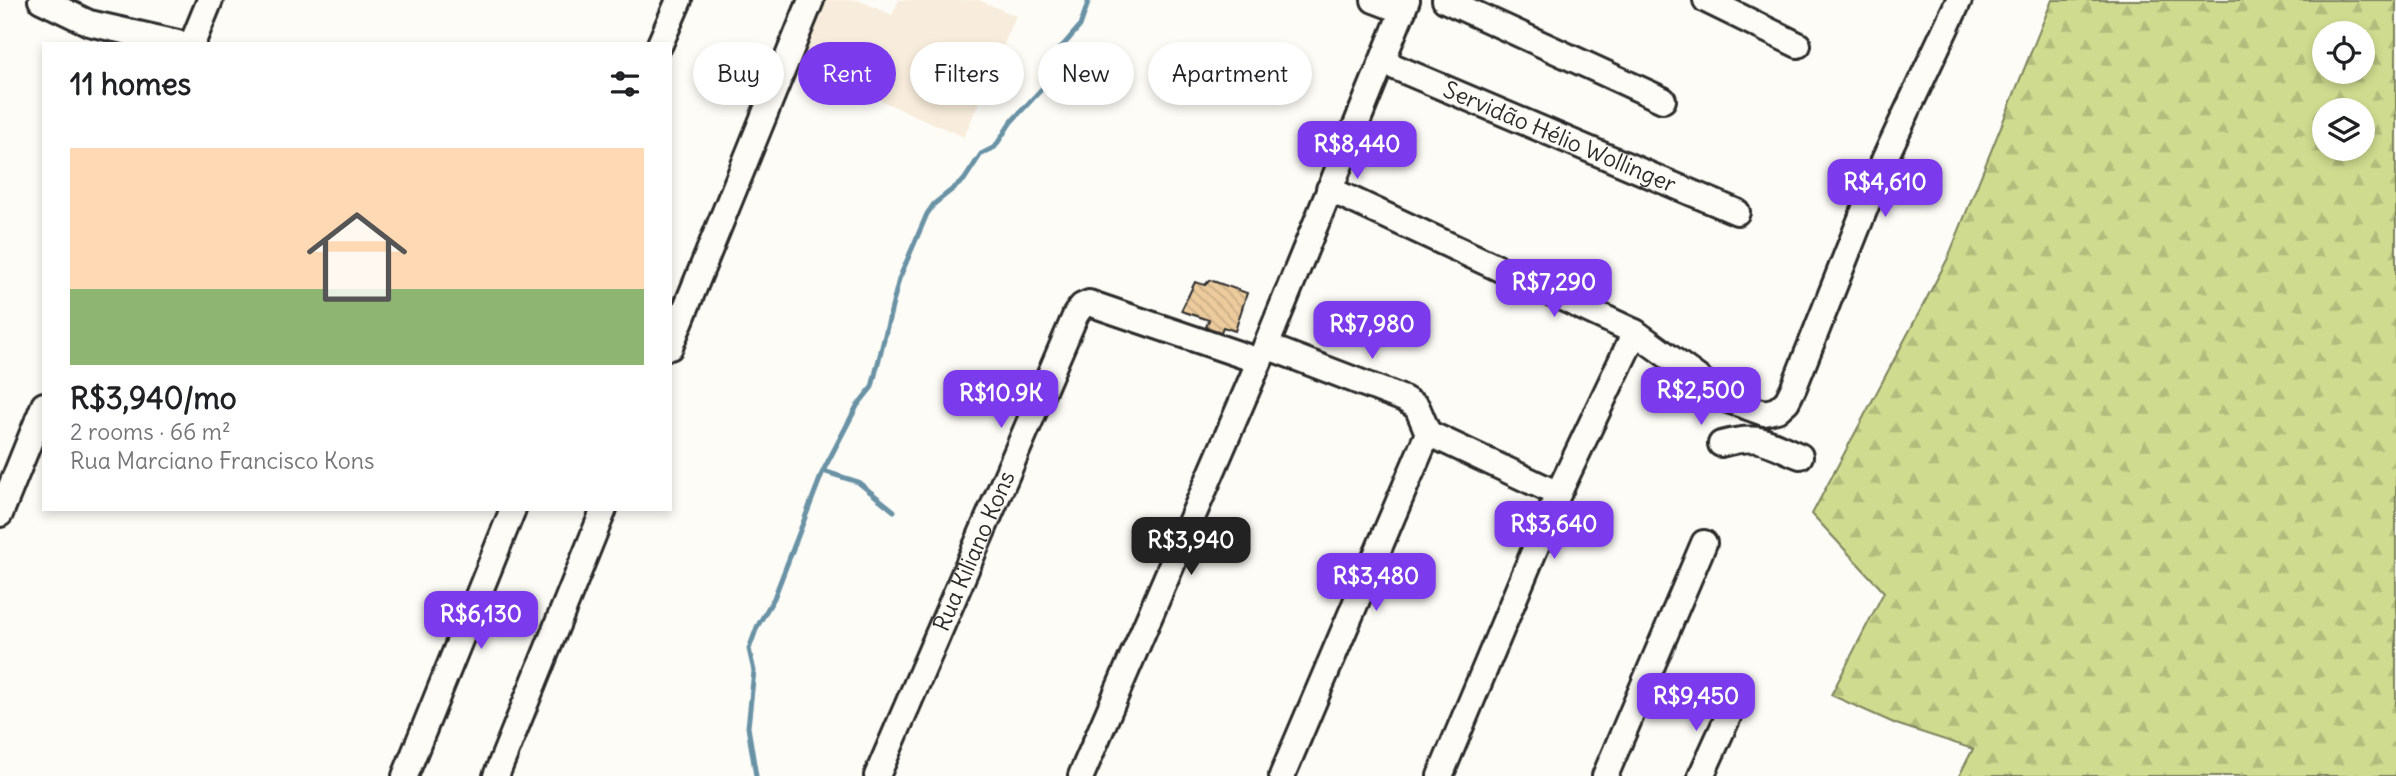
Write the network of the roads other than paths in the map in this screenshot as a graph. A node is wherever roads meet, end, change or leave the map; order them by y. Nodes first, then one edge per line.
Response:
1 (41, 0) edge
2 (210, 0) edge
3 (679, 0) edge
4 (811, 0) edge
5 (1374, 0) edge
6 (1445, 0) edge
7 (1706, 0) edge
8 (1959, 0) edge
9 (1405, 6) edge
10 (173, 42) edge
11 (193, 42) edge
12 (661, 42) edge
13 (1798, 45) dead end
14 (1383, 62) junction
15 (1663, 100) dead end
16 (1329, 189) junction
17 (1737, 212) dead end
18 (1636, 332) junction
19 (672, 342) edge
20 (1263, 353) junction
21 (1728, 400) junction
22 (42, 408) edge
23 (1428, 433) junction
24 (1800, 456) dead end
25 (10, 460) edge
26 (1558, 494) junction
27 (512, 511) edge
28 (603, 511) edge
29 (0, 514) edge
30 (1704, 544) dead end
31 (1732, 708) dead end
32 (405, 776) edge
33 (496, 776) edge
34 (877, 776) edge
35 (1081, 776) edge
36 (1282, 776) edge
37 (1440, 776) edge
38 (1605, 776) edge
39 (1701, 776) edge

1 - 10 street
2 - 11 street
3 - 12 street
4 - 19 street
5 - 9 street
6 - 15 street
7 - 13 street
8 - 21 street
9 - 14 street
14 - 16 street
14 - 17 street, Servidão Hélio Wollinger
16 - 18 street
16 - 20 street
18 - 21 street
18 - 26 street
20 - 23 street
20 - 34 street, Rua Kiliano Kons
20 - 35 street
21 - 24 street
22 - 25 street
23 - 26 street
23 - 36 street
25 - 29 street
26 - 37 street
27 - 32 street
28 - 33 street
30 - 38 street
31 - 39 street

